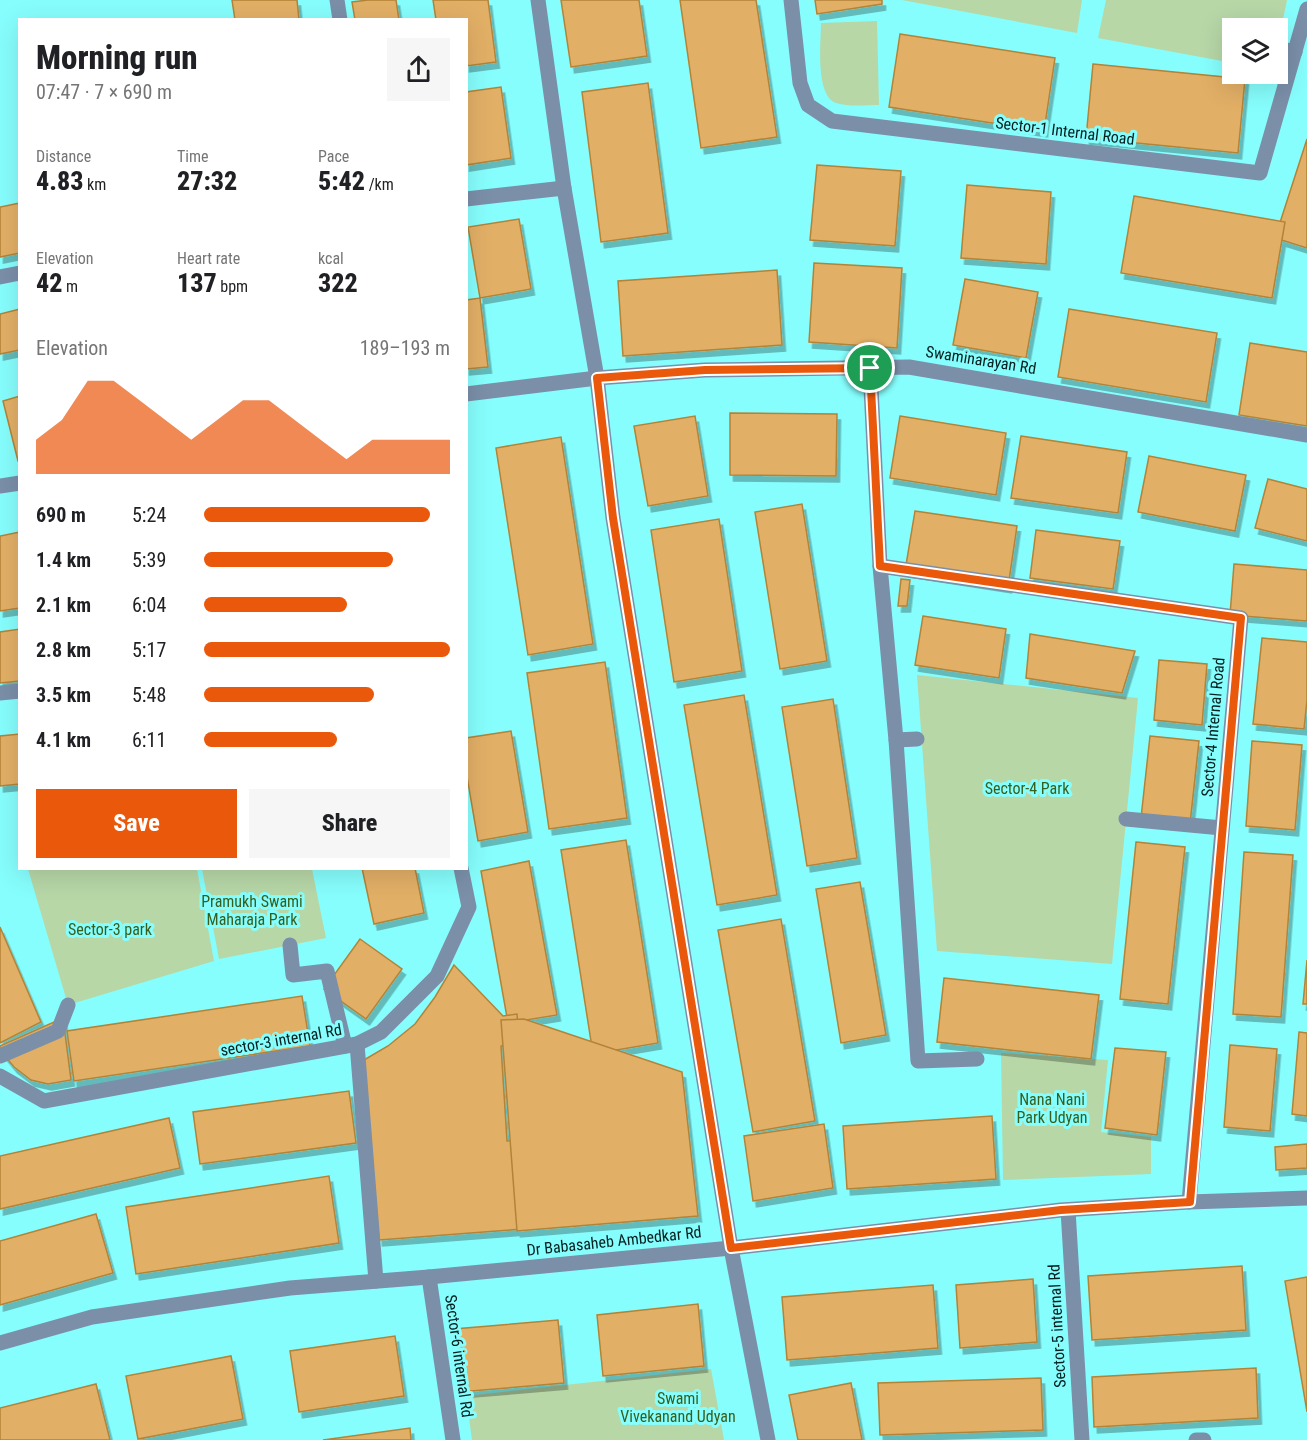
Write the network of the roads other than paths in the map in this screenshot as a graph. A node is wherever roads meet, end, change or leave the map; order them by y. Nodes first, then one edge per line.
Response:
1 (337, 0) edge
2 (538, 0) edge
3 (791, 0) edge
4 (1307, 9) edge
5 (340, 18) edge
6 (1288, 50) edge
7 (1295, 52) junction
8 (564, 188) junction
9 (468, 199) edge
10 (18, 273) edge
11 (0, 277) edge
12 (870, 368) junction
13 (597, 378) junction
14 (468, 394) edge
15 (1307, 435) edge
16 (18, 483) edge
17 (0, 486) edge
18 (880, 566) junction
19 (18, 691) edge
20 (0, 693) edge
21 (916, 739) dead end
22 (896, 740) junction
23 (1126, 819) dead end
24 (1222, 828) junction
25 (461, 870) edge
26 (290, 945) dead end
27 (68, 1005) dead end
28 (351, 1045) junction
29 (0, 1056) edge
30 (977, 1059) dead end
31 (0, 1076) edge
32 (1307, 1198) edge
33 (1190, 1202) junction
34 (1068, 1210) junction
35 (731, 1248) junction
36 (429, 1277) junction
37 (376, 1281) junction
38 (0, 1343) edge
39 (453, 1440) edge
40 (768, 1440) edge
41 (1082, 1440) edge
42 (1196, 1440) edge
43 (1204, 1440) edge

1 - 5 street
2 - 8 street
3 - 7 street, Sector-1 Internal Road
4 - 7 street, Sector-1 Internal Road
6 - 7 street
8 - 9 street
8 - 13 street
10 - 11 street
12 - 13 street, Swaminarayan Rd
12 - 15 street, Swaminarayan Rd
12 - 18 street
13 - 14 street, Swaminarayan Rd
13 - 35 street
16 - 17 street
18 - 22 street
18 - 24 street, Sector-4 Internal Road
19 - 20 street
21 - 22 street
22 - 30 street
23 - 24 street
24 - 33 street, Sector-4 Internal Road
25 - 28 street, sector-3 internal Rd
26 - 28 street
27 - 29 street
28 - 31 street, sector-3 internal Rd
28 - 37 street
32 - 33 street, Dr Babasaheb Ambedkar Rd
33 - 34 street, Dr Babasaheb Ambedkar Rd
34 - 35 street, Dr Babasaheb Ambedkar Rd
34 - 41 street, Sector-5 internal Rd
35 - 36 street, Dr Babasaheb Ambedkar Rd
35 - 40 street
36 - 37 street, Dr Babasaheb Ambedkar Rd
36 - 39 street, Sector-6 internal Rd
37 - 38 street, Dr Babasaheb Ambedkar Rd
42 - 43 street

